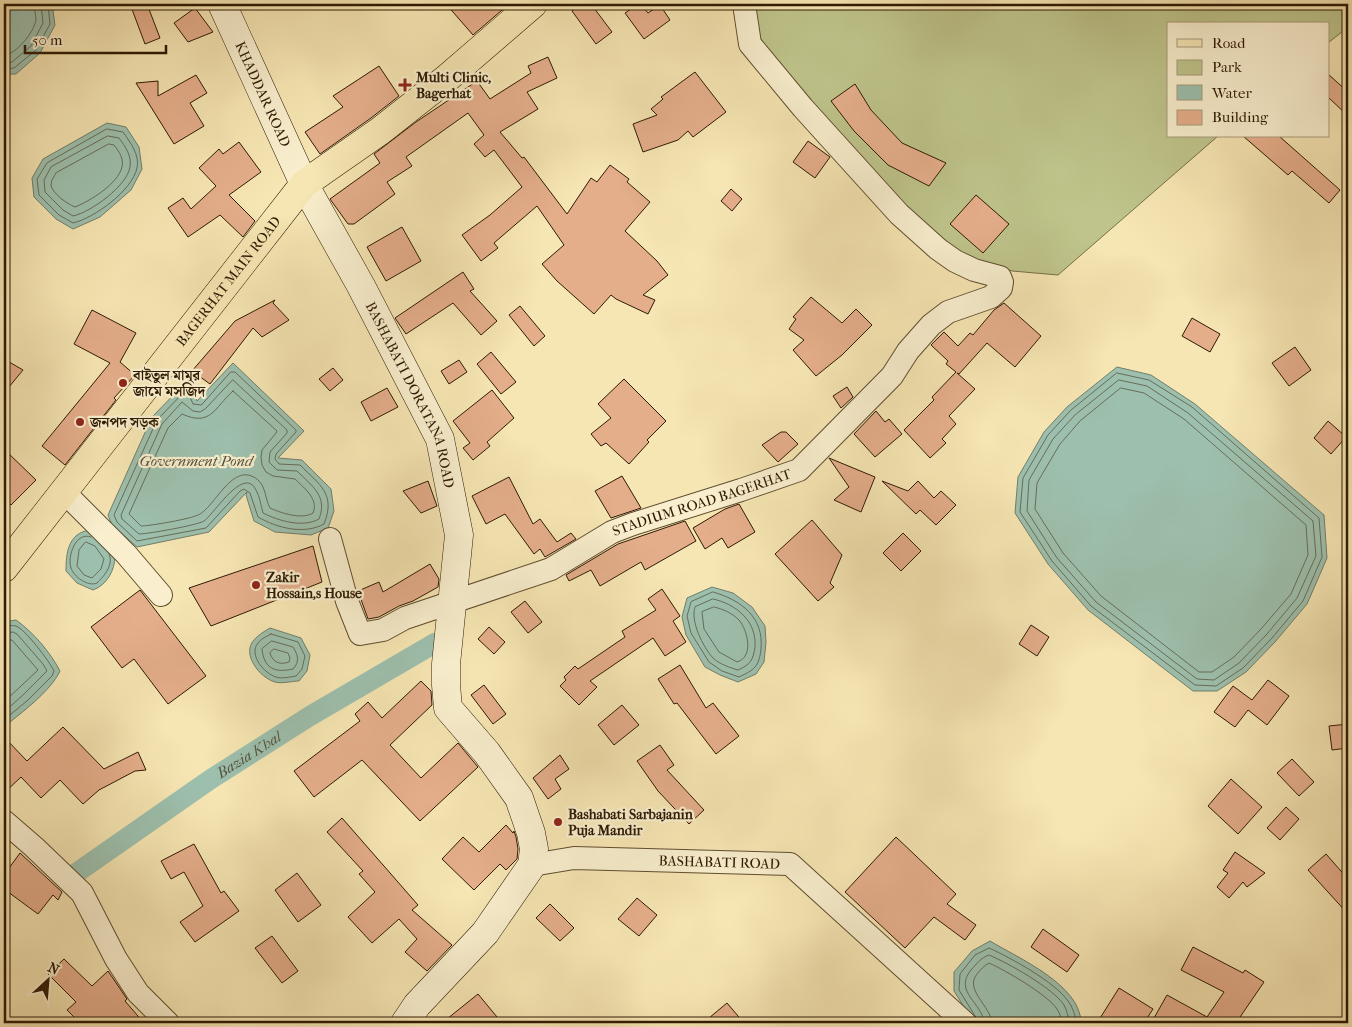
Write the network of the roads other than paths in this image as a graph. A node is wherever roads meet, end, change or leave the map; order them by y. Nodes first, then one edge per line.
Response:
1 (222, 4) edge
2 (533, 4) edge
3 (744, 4) edge
4 (304, 184) junction
5 (63, 492) junction
6 (330, 538) dead end
7 (4, 568) edge
8 (161, 595) dead end
9 (450, 611) junction
10 (4, 821) edge
11 (532, 865) junction
12 (168, 1023) edge
13 (404, 1023) edge
14 (965, 1023) edge

1 - 4 street, KHADDAR ROAD
2 - 4 main road, BAGERHAT MAIN ROAD
3 - 9 street, STADIUM ROAD BAGERHAT
4 - 5 main road, BAGERHAT MAIN ROAD
4 - 9 street, BASHABATI DORATANA ROAD
5 - 7 main road, BAGERHAT MAIN ROAD
5 - 8 street
6 - 9 street, STADIUM ROAD BAGERHAT
9 - 11 street, BASHABATI DORATANA ROAD
10 - 12 street
11 - 13 street
11 - 14 street, BASHABATI ROAD

